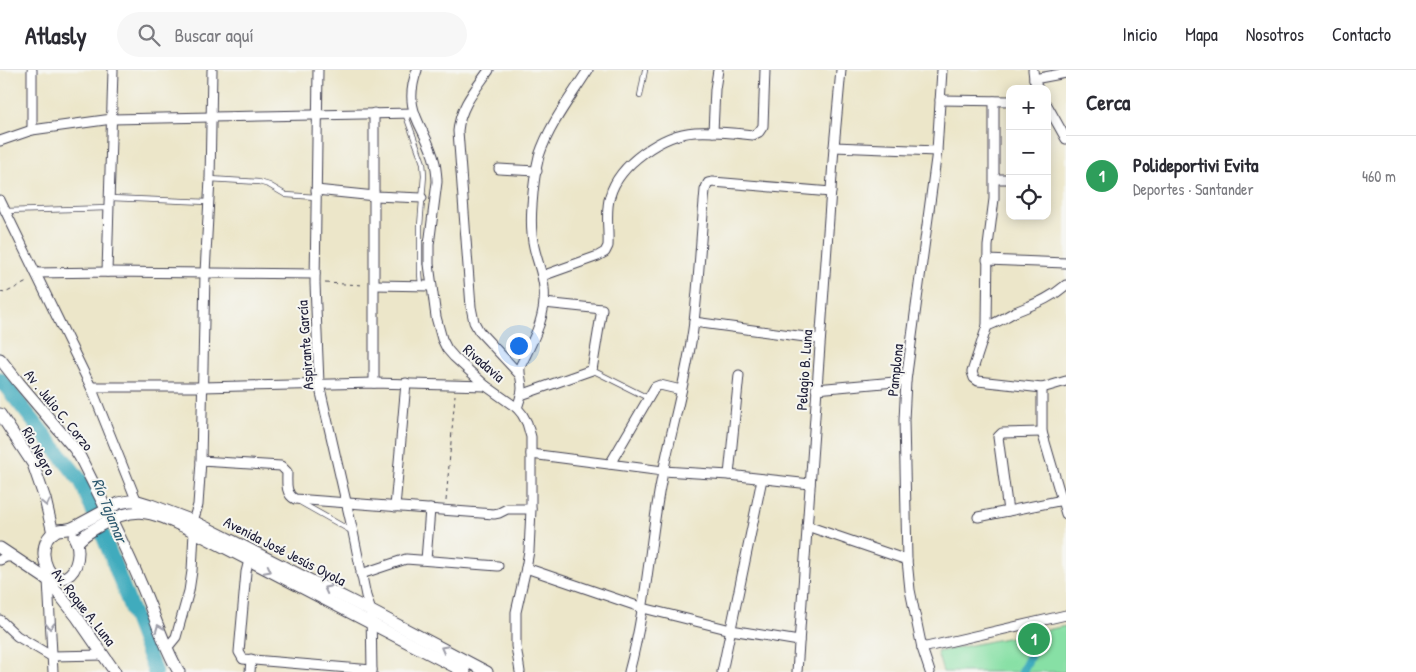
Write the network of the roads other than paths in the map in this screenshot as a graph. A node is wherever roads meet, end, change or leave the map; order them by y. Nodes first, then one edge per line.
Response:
1 (32, 70) edge
2 (113, 70) edge
3 (212, 70) edge
4 (318, 70) edge
5 (417, 70) edge
6 (489, 70) edge
7 (588, 70) edge
8 (646, 70) edge
9 (718, 70) edge
10 (765, 70) edge
11 (841, 70) edge
12 (942, 70) edge
13 (1034, 74) edge
14 (1066, 74) edge
15 (640, 96) dead end
16 (940, 100) junction
17 (994, 101) junction
18 (1006, 101) edge
19 (1051, 112) edge
20 (374, 113) junction
21 (410, 113) junction
22 (318, 114) junction
23 (212, 117) junction
24 (112, 119) junction
25 (32, 130) junction
26 (713, 132) junction
27 (1066, 139) edge
28 (0, 140) edge
29 (834, 147) junction
30 (938, 151) junction
31 (499, 169) dead end
32 (536, 172) junction
33 (210, 179) junction
34 (995, 179) junction
35 (1006, 179) edge
36 (831, 192) junction
37 (316, 193) junction
38 (375, 196) junction
39 (110, 198) junction
40 (422, 198) junction
41 (0, 200) edge
42 (209, 202) junction
43 (109, 208) junction
44 (5, 210) junction
45 (987, 260) junction
46 (1066, 263) edge
47 (107, 272) junction
48 (205, 273) junction
49 (38, 275) junction
50 (542, 276) junction
51 (315, 278) junction
52 (1066, 284) edge
53 (375, 285) junction
54 (426, 286) junction
55 (544, 303) junction
56 (694, 322) junction
57 (986, 326) junction
58 (820, 339) junction
59 (0, 359) edge
60 (592, 370) junction
61 (519, 374) junction
62 (740, 375) dead end
63 (906, 381) junction
64 (1066, 381) edge
65 (374, 383) junction
66 (406, 383) junction
67 (319, 384) junction
68 (91, 386) junction
69 (486, 386) junction
70 (203, 387) junction
71 (1042, 388) junction
72 (681, 390) junction
73 (816, 390) junction
74 (522, 394) junction
75 (648, 398) junction
76 (517, 408) junction
77 (0, 414) edge
78 (1042, 432) junction
79 (532, 454) junction
80 (201, 462) junction
81 (610, 464) junction
82 (663, 471) junction
83 (730, 476) junction
84 (762, 479) junction
85 (810, 484) junction
86 (295, 499) junction
87 (1063, 500) junction
88 (347, 503) junction
89 (139, 507) junction
90 (394, 507) junction
91 (430, 509) junction
92 (531, 509) junction
93 (1008, 511) junction
94 (1066, 514) edge
95 (104, 517) junction
96 (978, 517) dead end
97 (88, 526) junction
98 (194, 526) junction
99 (807, 526) junction
100 (65, 530) junction
101 (353, 532) junction
102 (53, 533) junction
103 (77, 544) junction
104 (0, 548) edge
105 (12, 557) junction
106 (0, 560) edge
107 (249, 560) junction
108 (426, 560) junction
109 (907, 560) junction
110 (498, 566) dead end
111 (526, 568) junction
112 (361, 574) junction
113 (52, 579) junction
114 (642, 608) junction
115 (371, 611) junction
116 (1066, 615) edge
117 (0, 620) edge
118 (372, 624) junction
119 (730, 630) junction
120 (799, 641) junction
121 (167, 648) junction
122 (922, 648) junction
123 (104, 655) junction
124 (51, 656) junction
125 (251, 659) junction
126 (372, 671) edge
127 (53, 672) edge
128 (115, 672) edge
129 (179, 672) edge
130 (250, 672) edge
131 (465, 672) edge
132 (487, 672) edge
133 (520, 672) edge
134 (629, 672) edge
135 (722, 672) edge
136 (797, 672) edge
137 (930, 672) edge

1 - 25 street
2 - 24 street
3 - 23 street
4 - 22 street, Aspirante García
5 - 21 street, Rivadavia
6 - 61 street
7 - 32 street
8 - 15 lane
9 - 26 street
10 - 26 street
11 - 29 street, Pelagio B. Luna
12 - 16 street, Pamplona
13 - 14 street
16 - 17 street
16 - 30 street, Pamplona
17 - 18 street
17 - 34 street
19 - 27 street
20 - 21 street
20 - 22 street
20 - 38 street
21 - 40 lane
21 - 54 street, Rivadavia
22 - 23 street
22 - 37 street, Aspirante García
23 - 24 street
23 - 33 street
24 - 25 street
24 - 39 street
25 - 28 street
26 - 50 street
29 - 30 street
29 - 36 street, Pelagio B. Luna
30 - 63 street, Pamplona
31 - 32 street
32 - 50 street
33 - 37 lane
33 - 42 street
34 - 35 street
34 - 45 street
36 - 56 street
36 - 58 street, Pelagio B. Luna
37 - 38 street
37 - 51 street, Aspirante García
38 - 40 street
38 - 53 street
39 - 42 lane
39 - 43 street
40 - 54 lane
41 - 44 street
42 - 48 street
43 - 44 lane
43 - 47 street
44 - 49 street
45 - 46 street
45 - 57 street
47 - 48 street
47 - 49 street
48 - 51 street
48 - 70 street
49 - 68 street
50 - 55 street
51 - 67 street, Aspirante García
52 - 57 street
53 - 54 street
53 - 65 street
54 - 69 street, Rivadavia
55 - 60 street
55 - 61 street
56 - 58 street
56 - 72 street
57 - 71 street
58 - 73 street, Pelagio B. Luna
59 - 95 street, Av . Julio C. Corzo
60 - 74 street
60 - 75 lane
61 - 74 street
62 - 83 street
63 - 73 street
63 - 109 street, Pamplona
64 - 71 street
65 - 66 street
65 - 67 street
66 - 69 street
66 - 90 street
67 - 70 street
67 - 88 street, Aspirante García
68 - 70 street
68 - 89 street
69 - 76 street, Rivadavia
70 - 80 street
71 - 78 street
72 - 75 street
72 - 82 street
73 - 85 street, Pelagio B. Luna
74 - 76 street
75 - 81 street
76 - 79 street, Rivadavia
77 -> 102 street, Río Negro
78 - 87 street
78 - 93 street
79 - 81 street
79 - 92 street, Rivadavia
80 - 86 street
80 - 98 street
81 - 82 street
82 - 83 street
82 - 114 street
83 - 84 street
84 - 85 street
84 - 119 street
85 - 99 street, Pelagio B. Luna
86 - 88 street
86 - 101 lane
87 - 93 street
87 - 94 street
88 - 90 street
88 - 101 street, Aspirante García
89 - 95 street, Avenida José Jesús Oyola
89 - 98 street, Avenida José Jesús Oyola
90 - 91 street
91 - 92 street
91 - 108 street
92 - 111 street, Rivadavia
93 - 96 street
95 - 97 street, Avenida José Jesús Oyola
121 -> 95 street, Av . Julio C. Corzo
97 - 100 street, Avenida José Jesús Oyola
97 - 103 street, Avenida José Jesús Oyola
98 - 107 street
115 -> 98 street, Avenida José Jesús Oyola
98 - 121 street
99 - 109 street
99 - 120 street, Pelagio B. Luna
100 - 102 street
100 - 103 street
101 - 112 street, Aspirante García
102 - 113 street
103 - 113 street
104 - 105 street, Av. Roque A. Luna
105 - 106 street
105 - 113 street, Av. Roque A. Luna
107 -> 118 street
107 - 125 street
108 - 110 street
108 - 112 street
109 - 122 street, Pamplona
111 - 114 street
111 - 133 street, Rivadavia
112 - 115 street, Aspirante García
113 - 123 street, Av. Roque A. Luna
113 -> 124 street
114 - 119 street
114 - 134 street
115 - 118 street, Aspirante García
132 -> 115 street, Avenida José Jesús Oyola
116 - 122 street
117 - 124 street
118 - 126 street, Aspirante García
118 - 131 street
119 - 120 street
119 - 135 street
120 - 136 street, Pelagio B. Luna
121 - 129 street, Av . Julio C. Corzo
122 - 137 street, Pamplona
123 - 124 street
123 - 128 street, Av. Roque A. Luna
124 - 127 street
125 - 126 street
125 - 130 street

